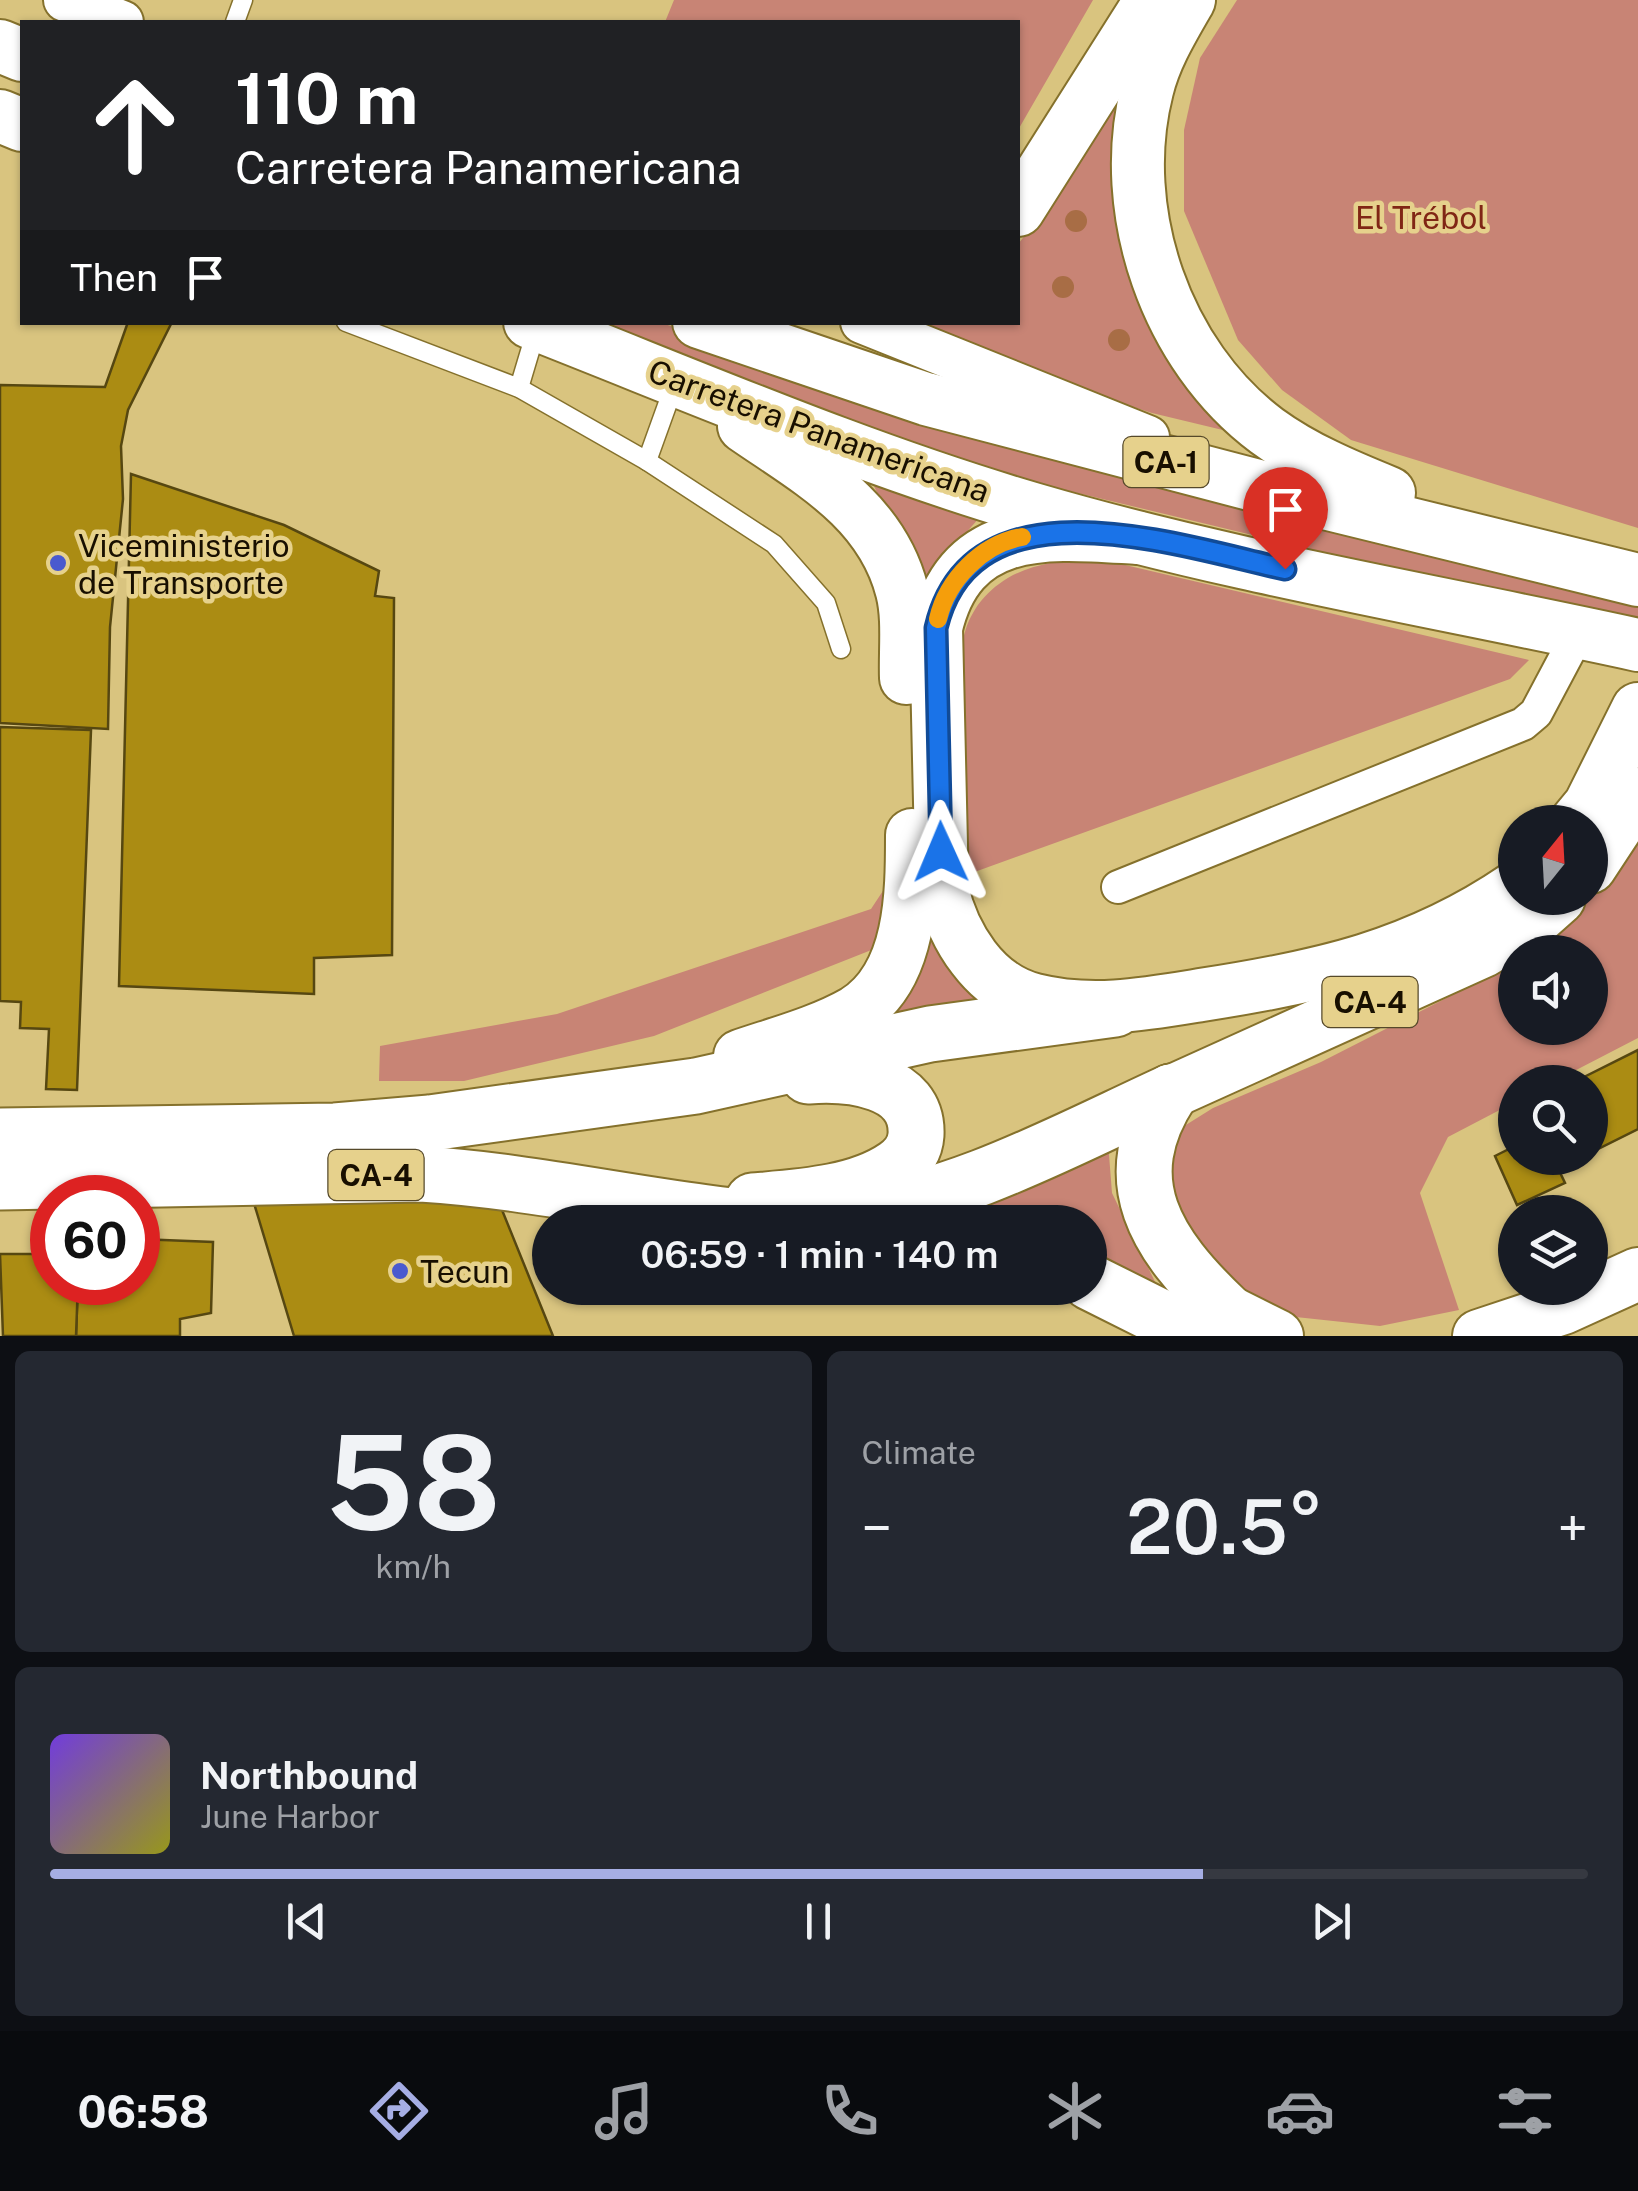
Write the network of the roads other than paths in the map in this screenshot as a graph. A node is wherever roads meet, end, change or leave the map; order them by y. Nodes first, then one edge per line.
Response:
1 (65, 0) edge
2 (1151, 0) edge
3 (1189, 0) edge
4 (117, 20) edge
5 (1020, 207) edge
6 (354, 325) edge
7 (534, 325) edge
8 (537, 325) edge
9 (708, 325) edge
10 (869, 325) edge
11 (677, 380) junction
12 (519, 388) junction
13 (647, 461) junction
14 (1292, 495) junction
15 (1138, 538) junction
16 (1542, 558) junction
17 (1638, 580) edge
18 (1580, 632) junction
19 (1638, 645) edge
20 (841, 649) dead end
21 (1638, 709) edge
22 (1638, 794) edge
23 (1590, 805) edge
24 (1608, 840) edge
25 (1118, 887) dead end
26 (1498, 899) edge
27 (1540, 915) edge
28 (1115, 1009) junction
29 (696, 1086) junction
30 (1171, 1092) junction
31 (635, 1093) junction
32 (0, 1136) edge
33 (0, 1182) edge
34 (635, 1203) junction
35 (651, 1205) edge
36 (887, 1205) edge
37 (1621, 1286) edge
38 (1107, 1288) edge
39 (1211, 1323) edge
40 (1275, 1336) edge
41 (1479, 1336) edge
42 (1568, 1336) edge

1 - 4 street
2 - 5 main road
3 - 16 main road
6 - 12 lane
7 - 12 lane
8 - 11 main road, Carretera Panamericana / CA-1
9 - 14 main road, Carretera Panamericana / CA-1
10 - 14 street
11 - 13 lane
11 - 15 main road, Carretera Panamericana / CA-1
11 - 31 main road
12 - 13 lane
13 - 20 lane
14 - 16 main road, Carretera Panamericana / CA-1
15 - 18 main road, Carretera Panamericana / CA-1
15 - 28 main road
16 - 17 main road, Carretera Panamericana / CA-1
18 - 19 main road, Carretera Panamericana / CA-1
18 - 25 street
21 - 23 main road
22 - 24 main road
26 - 28 main road, CA-4
27 - 30 main road, CA-4
28 - 29 highway, CA-4
29 - 31 highway, CA-4
29 - 34 highway
30 - 36 highway, CA-4
30 - 39 highway
31 - 32 highway, CA-4
33 - 34 highway, CA-4
34 - 35 highway, CA-4
37 - 41 main road
37 - 42 main road
38 - 39 highway
39 - 40 main road

